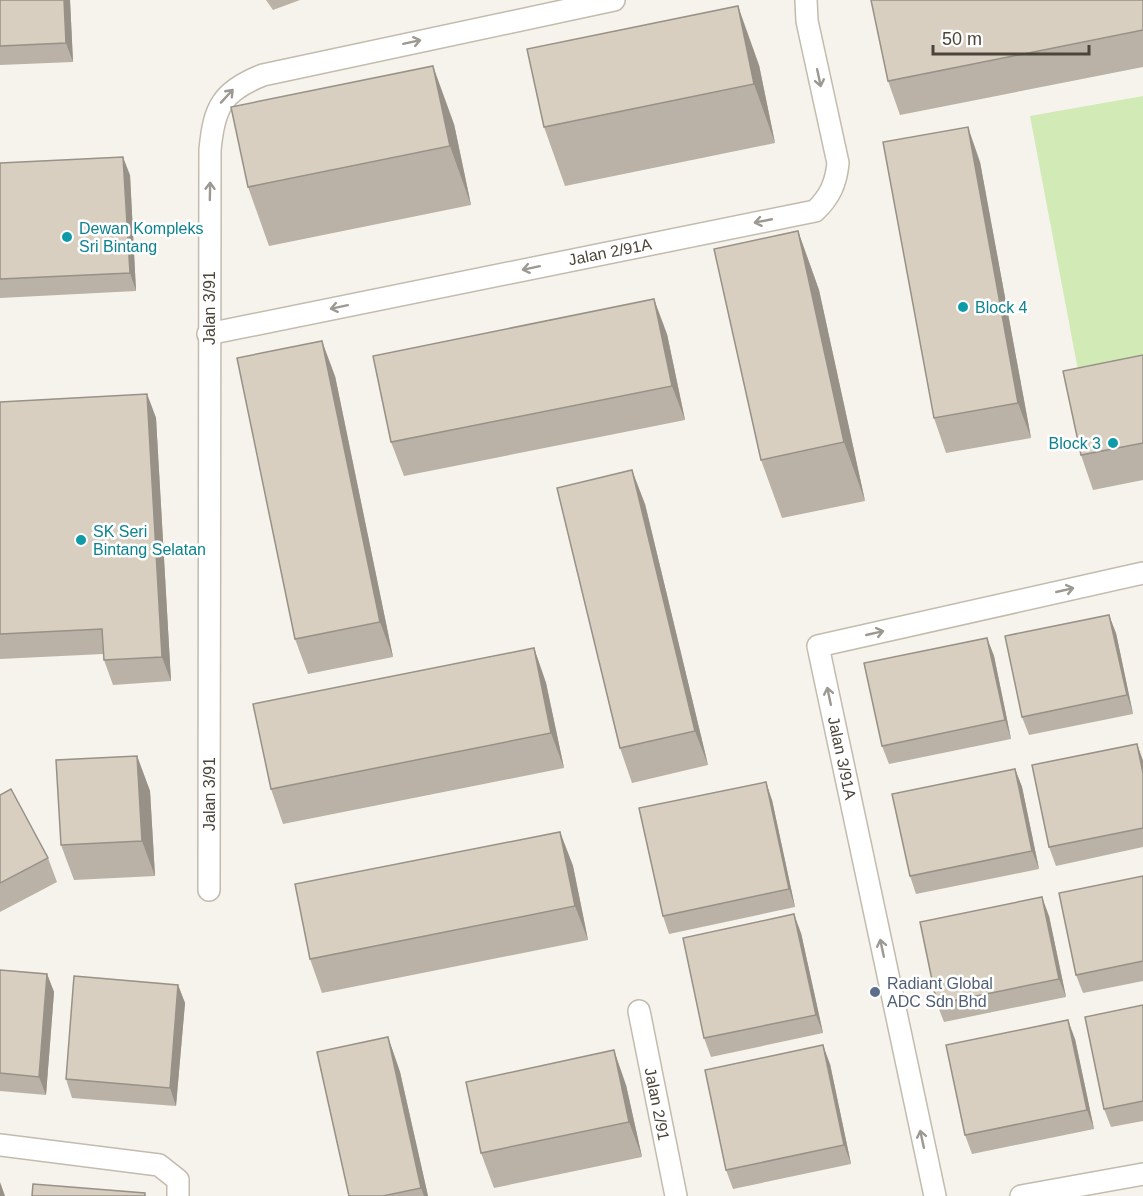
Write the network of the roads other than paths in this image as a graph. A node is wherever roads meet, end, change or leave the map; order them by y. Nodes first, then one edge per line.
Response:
1 (614, 0) edge
2 (791, 0) edge
3 (806, 0) edge
4 (807, 21) junction
5 (208, 334) junction
6 (1143, 573) edge
7 (209, 890) dead end
8 (639, 1011) dead end
9 (0, 1145) edge
10 (1143, 1174) edge
11 (178, 1196) edge
12 (676, 1196) edge
13 (934, 1196) edge
14 (1021, 1196) edge

5 -> 1 street, Jalan 3/91
2 - 4 street, Jalan 2/91A
3 - 4 street, Jalan 2/91A
4 -> 5 street, Jalan 2/91A
5 - 7 street, Jalan 3/91
13 -> 6 street, Jalan 3/91A
8 - 12 street, Jalan 2/91
9 - 11 street
10 - 14 street

